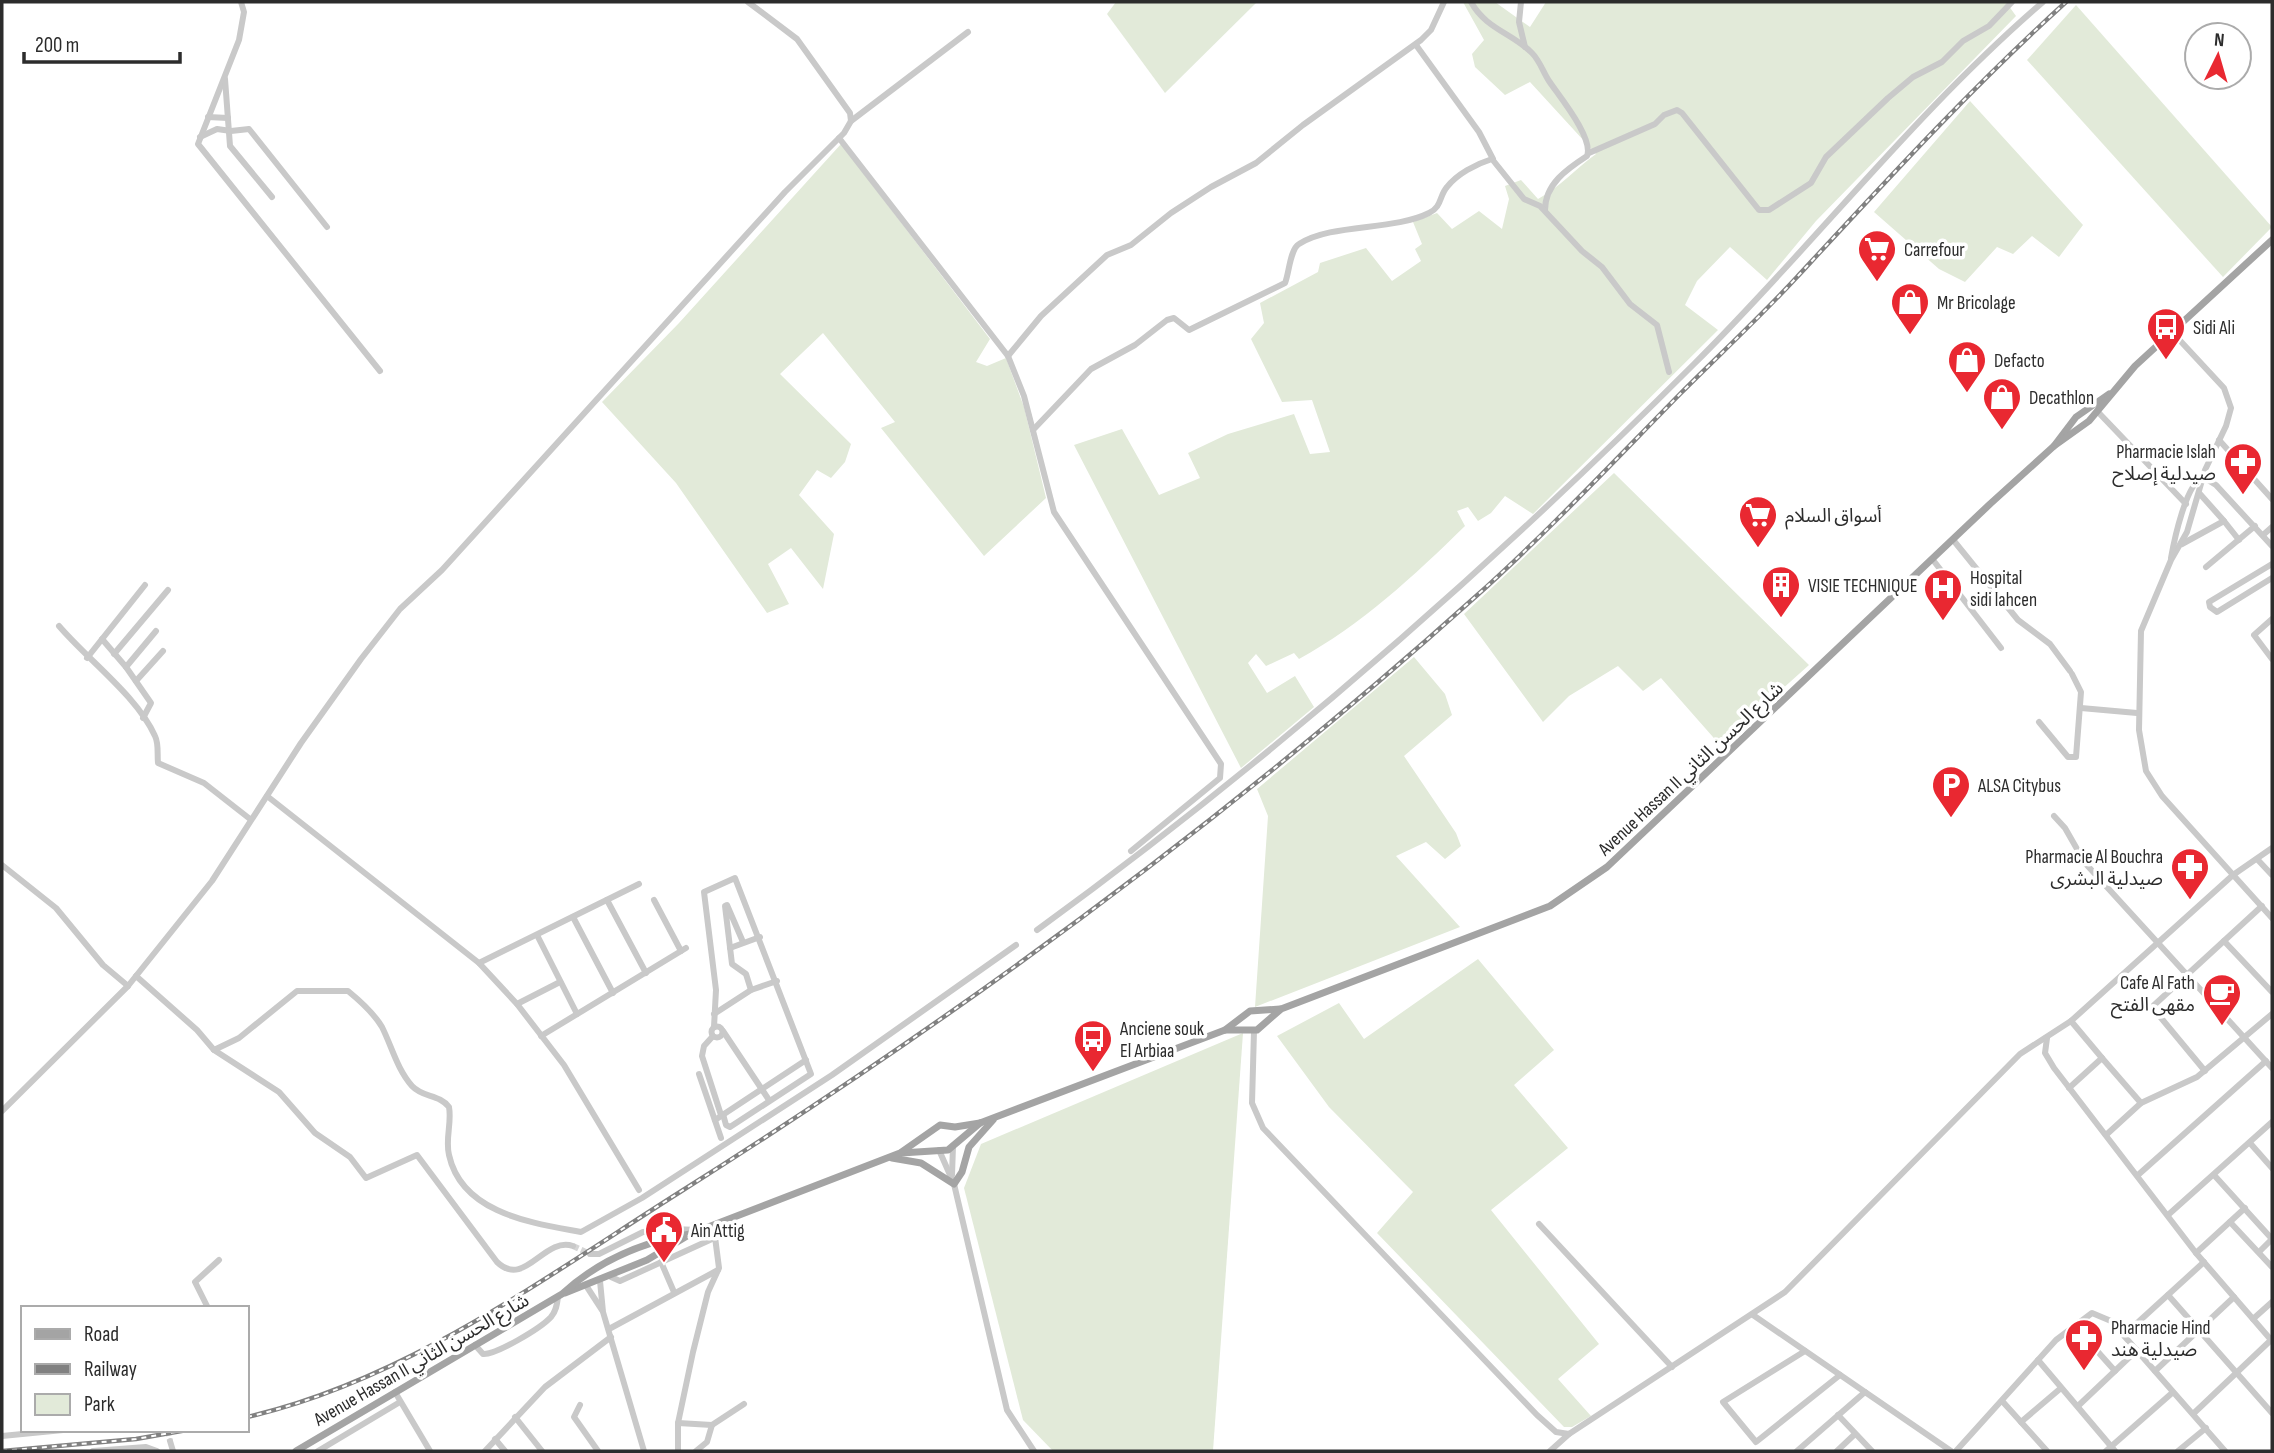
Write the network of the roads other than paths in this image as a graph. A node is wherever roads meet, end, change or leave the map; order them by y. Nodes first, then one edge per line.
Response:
1 (241, 2) edge
2 (748, 2) edge
3 (1444, 2) edge
4 (1471, 2) edge
5 (1521, 2) edge
6 (2012, 2) edge
7 (2043, 2) edge
8 (1520, 28) junction
9 (968, 32) dead end
10 (1514, 42) junction
11 (1416, 45) junction
12 (1525, 48) junction
13 (224, 77) junction
14 (208, 117) junction
15 (228, 118) junction
16 (850, 121) junction
17 (229, 131) junction
18 (198, 138) junction
19 (839, 138) junction
20 (1589, 153) junction
21 (1493, 159) junction
22 (272, 197) dead end
23 (1545, 210) junction
24 (327, 226) dead end
25 (2272, 240) edge
26 (2173, 333) junction
27 (1008, 356) junction
28 (380, 371) dead end
29 (1669, 372) dead end
30 (2111, 393) junction
31 (2091, 405) junction
32 (2098, 412) junction
33 (2074, 420) junction
34 (2079, 428) junction
35 (1033, 430) junction
36 (2219, 440) junction
37 (2054, 446) junction
38 (2203, 477) junction
39 (2200, 494) junction
40 (2272, 499) edge
41 (2186, 504) junction
42 (2224, 521) junction
43 (2255, 526) junction
44 (2272, 527) edge
45 (2263, 535) junction
46 (2239, 540) junction
47 (1954, 541) junction
48 (2181, 545) junction
49 (2272, 546) edge
50 (2171, 560) junction
51 (1933, 561) junction
52 (2272, 564) edge
53 (2206, 567) dead end
54 (2272, 578) edge
55 (145, 586) dead end
56 (168, 590) dead end
57 (2272, 619) edge
58 (59, 626) dead end
59 (156, 631) dead end
60 (102, 639) junction
61 (2000, 648) dead end
62 (163, 651) dead end
63 (114, 654) junction
64 (87, 658) junction
65 (2272, 659) edge
66 (126, 667) junction
67 (136, 681) junction
68 (2081, 708) junction
69 (2137, 713) junction
70 (144, 718) junction
71 (2039, 722) dead end
72 (267, 796) junction
73 (2054, 816) dead end
74 (250, 819) junction
75 (2272, 848) edge
76 (1131, 851) dead end
77 (2257, 859) junction
78 (2, 865) edge
79 (2233, 875) junction
80 (2272, 875) edge
81 (639, 884) dead end
82 (607, 900) junction
83 (654, 900) dead end
84 (2262, 906) junction
85 (573, 918) junction
86 (2272, 918) edge
87 (1037, 930) dead end
88 (537, 935) junction
89 (760, 937) junction
90 (2224, 941) junction
91 (743, 942) junction
92 (2158, 943) junction
93 (1016, 945) dead end
94 (730, 948) junction
95 (479, 964) junction
96 (646, 973) junction
97 (2187, 974) junction
98 (136, 976) junction
99 (777, 981) junction
100 (560, 982) junction
101 (128, 986) junction
102 (751, 990) junction
103 (2272, 992) edge
104 (613, 993) junction
105 (517, 1004) junction
106 (1281, 1009) junction
107 (1259, 1012) junction
108 (577, 1014) junction
109 (714, 1014) junction
110 (2272, 1014) edge
111 (1244, 1017) junction
112 (2071, 1021) junction
113 (1264, 1022) junction
114 (714, 1027) junction
115 (1225, 1030) junction
116 (1250, 1030) junction
117 (723, 1031) junction
118 (541, 1036) junction
119 (713, 1036) junction
120 (2047, 1038) junction
121 (2245, 1038) junction
122 (214, 1050) junction
123 (2102, 1058) junction
124 (806, 1060) junction
125 (2266, 1061) junction
126 (2272, 1068) edge
127 (2205, 1071) junction
128 (699, 1074) dead end
129 (2069, 1088) junction
130 (762, 1089) junction
131 (769, 1100) junction
132 (2141, 1103) junction
133 (2, 1111) edge
134 (720, 1117) junction
135 (996, 1117) junction
136 (981, 1122) junction
137 (2272, 1122) edge
138 (949, 1127) junction
139 (931, 1133) junction
140 (2106, 1135) junction
141 (721, 1138) dead end
142 (2250, 1143) junction
143 (954, 1144) junction
144 (938, 1150) junction
145 (900, 1153) junction
146 (887, 1158) junction
147 (2272, 1168) edge
148 (952, 1175) junction
149 (2138, 1175) junction
150 (2214, 1175) junction
151 (954, 1184) junction
152 (639, 1190) dead end
153 (2245, 1208) junction
154 (2168, 1215) junction
155 (2231, 1222) junction
156 (718, 1223) junction
157 (1539, 1224) dead end
158 (699, 1230) junction
159 (690, 1234) junction
160 (635, 1236) junction
161 (715, 1237) junction
162 (648, 1244) junction
163 (573, 1247) tunnel mouth
164 (2259, 1252) junction
165 (2196, 1253) junction
166 (590, 1254) dead end
167 (659, 1259) junction
168 (219, 1260) dead end
169 (2204, 1262) junction
170 (2272, 1267) edge
171 (592, 1268) junction
172 (718, 1270) junction
173 (599, 1282) junction
174 (587, 1287) junction
175 (674, 1292) junction
176 (560, 1295) junction
177 (2168, 1295) junction
178 (2234, 1297) junction
179 (2272, 1302) edge
180 (207, 1306) edge
181 (603, 1312) junction
182 (1753, 1315) junction
183 (2253, 1319) junction
184 (2074, 1325) junction
185 (2199, 1329) junction
186 (610, 1333) junction
187 (2123, 1335) junction
188 (2272, 1340) edge
189 (475, 1345) junction
190 (2137, 1350) junction
191 (1805, 1351) junction
192 (2038, 1360) junction
193 (1672, 1367) junction
194 (2115, 1371) junction
195 (2155, 1371) junction
196 (2237, 1373) junction
197 (1840, 1375) junction
198 (2061, 1388) junction
199 (395, 1392) junction
200 (1865, 1392) junction
201 (2172, 1393) junction
202 (400, 1402) junction
203 (2003, 1402) junction
204 (744, 1404) dead end
205 (580, 1405) dead end
206 (2078, 1406) junction
207 (2193, 1413) junction
208 (2272, 1413) edge
209 (1838, 1415) junction
210 (515, 1417) junction
211 (2021, 1422) junction
212 (678, 1423) junction
213 (712, 1425) junction
214 (2206, 1429) junction
215 (43, 1432) edge
216 (1569, 1434) junction
217 (1855, 1434) junction
218 (2, 1436) edge
219 (495, 1439) junction
220 (170, 1441) tunnel mouth
221 (2041, 1444) junction
222 (427, 1450) edge
223 (2110, 1450) edge
224 (93, 1451) edge
225 (157, 1451) edge
226 (173, 1451) edge
227 (296, 1451) edge
228 (318, 1451) edge
229 (485, 1451) edge
230 (505, 1451) edge
231 (542, 1451) edge
232 (598, 1451) edge
233 (644, 1451) edge
234 (677, 1451) edge
235 (696, 1451) edge
236 (1034, 1451) edge
237 (1550, 1451) edge
238 (1799, 1451) edge
239 (1837, 1451) edge
240 (1871, 1451) edge
241 (1953, 1451) edge
242 (2034, 1451) edge
243 (2047, 1451) edge
244 (2178, 1451) edge
245 (2225, 1451) edge

1 - 13 street
2 - 16 street
3 - 11 street
4 - 10 street
5 - 8 street
6 - 20 street
7 - 87 street
8 - 10 street
8 - 12 street
9 - 16 street
10 - 12 street
11 - 21 street
11 - 27 street
12 - 20 street
13 - 14 street
13 - 15 street
14 - 15 street
14 - 18 street
15 - 17 street
16 - 19 street
17 - 18 street
17 - 22 street
17 - 24 street
18 - 28 street
19 - 27 street
19 - 72 street
20 - 23 street
21 - 23 street
21 - 35 street
23 - 29 street
25 - 26 main road
26 - 30 main road
26 - 36 street
27 - 35 street
30 - 31 main road
30 - 32 main road
31 - 32 main road
31 - 33 main road, Avenue Hassan II شارع الحسن الثاني
32 - 34 main road, Avenue Hassan II شارع الحسن الثاني
32 - 41 street
33 - 34 main road
33 - 37 main road, Avenue Hassan II شارع الحسن الثاني
34 - 37 main road, Avenue Hassan II شارع الحسن الثاني
35 - 76 street
36 - 38 street
36 - 40 street
37 - 47 main road, Avenue Hassan II شارع الحسن الثاني
38 - 39 street
38 - 41 street
38 - 43 street
39 - 42 street
39 - 48 street
41 - 50 street
42 - 46 street
42 - 48 street
43 - 45 street
43 - 46 street
44 - 45 street
45 - 49 street
46 - 53 street
47 - 51 main road, Avenue Hassan II شارع الحسن الثاني
47 - 68 street
48 - 50 street
50 - 69 street
51 - 61 street
51 - 106 main road, Avenue Hassan II شارع الحسن الثاني
52 - 54 street
55 - 60 street
56 - 63 street
57 - 65 street
58 - 64 street
59 - 66 street
60 - 63 street
60 - 64 street
62 - 67 street
63 - 66 street
64 - 70 street
66 - 67 street
67 - 70 street
68 - 69 street
68 - 71 street
69 - 79 street
70 - 74 street
72 - 74 street
72 - 95 street
73 - 92 street
74 - 98 street
75 - 77 street
77 - 79 street
77 - 80 street
78 - 101 street
79 - 84 street
79 - 92 street
81 - 82 street
82 - 85 street
82 - 96 street
83 - 96 street
84 - 86 street
84 - 90 street
85 - 88 street
85 - 104 street
88 - 95 street
88 - 100 street
89 - 91 street
89 - 99 street
89 - 109 street
90 - 97 street
90 - 103 street
91 - 94 street
91 - 94 street
92 - 97 street
92 - 112 street
93 - 122 street
94 - 102 street
95 - 105 street
96 - 104 street
97 - 121 street
97 - 127 street
98 - 101 street
98 - 122 street
99 - 102 street
99 - 124 street
100 - 105 street
100 - 108 street
101 - 133 street
102 - 109 street
104 - 108 street
105 - 118 street
106 - 107 main road, Avenue Hassan II شارع الحسن الثاني
106 - 113 main road, Avenue Hassan II شارع الحسن الثاني
107 - 111 main road, Avenue Hassan II شارع الحسن الثاني
107 - 113 main road
108 - 118 street
109 - 114 street
110 - 121 street
111 - 115 main road
111 - 116 main road
112 - 120 street
112 - 123 street
113 - 116 main road, Avenue Hassan II شارع الحسن الثاني
114 - 117 street
114 - 119 street
115 - 116 main road
115 - 135 main road
116 - 216 street
117 - 119 street
117 - 130 street
118 - 152 street
119 - 134 street
120 - 129 street
120 - 182 street
121 - 125 street
121 - 127 street
122 - 163 street
123 - 129 street
123 - 132 street
124 - 130 street
124 - 131 street
125 - 126 street
125 - 149 street
127 - 132 street
128 - 134 street
129 - 140 street
130 - 131 street
130 - 134 street
131 - 134 street
132 - 140 street
134 - 141 street
135 - 136 main road
135 - 151 main road
136 - 138 main road
136 - 143 main road
137 - 142 street
138 - 139 main road
138 - 143 main road
139 - 144 main road
139 - 145 main road, Avenue Hassan II شارع الحسن الثاني
140 - 149 street
142 - 147 street
142 - 150 street
143 - 144 main road
143 - 148 street
144 - 145 main road, Avenue Hassan II شارع الحسن الثاني
144 - 148 street
145 - 146 main road, Avenue Hassan II شارع الحسن الثاني
146 - 151 main road
146 - 156 main road, Avenue Hassan II شارع الحسن الثاني
148 - 151 street
149 - 154 street
150 - 153 street
150 - 154 street
151 - 236 street
153 - 155 street
153 - 164 street
154 - 165 street
155 - 164 street
155 - 165 street
156 - 158 main road, Avenue Hassan II شارع الحسن الثاني
156 - 161 street
157 - 193 street
158 - 159 main road, Avenue Hassan II شارع الحسن الثاني
158 - 160 street
159 - 162 main road, Avenue Hassan II شارع الحسن الثاني
159 - 167 main road, Avenue Hassan II شارع الحسن الثاني
160 - 162 street
160 - 166 street
161 - 167 street
161 - 172 street
162 - 167 main road
162 - 171 main road, Avenue Hassan II شارع الحسن الثاني
164 - 170 street
165 - 169 street
167 - 173 main road, Avenue Hassan II شارع الحسن الثاني
167 - 175 street
168 - 180 street
169 - 177 street
169 - 178 street
171 - 173 main road
171 - 176 main road, Avenue Hassan II شارع الحسن الثاني
172 - 175 street
172 - 212 street
173 - 174 main road, Avenue Hassan II شارع الحسن الثاني
173 - 181 street
174 - 176 main road, Avenue Hassan II شارع الحسن الثاني
174 - 181 street
175 - 186 street
176 - 189 main road, Avenue Hassan II شارع الحسن الثاني
176 - 189 street
177 - 185 street
177 - 187 street
178 - 183 street
178 - 185 street
179 - 183 street
181 - 186 street
182 - 191 street
182 - 193 street
183 - 188 street
184 - 187 street
184 - 192 street
184 - 194 street
185 - 195 street
185 - 196 street
186 - 210 street
186 - 233 street
187 - 190 street
188 - 196 street
189 - 199 main road, Avenue Hassan II شارع الحسن الثاني
190 - 194 street
190 - 195 street
191 - 197 street
191 - 197 street
192 - 198 street
192 - 203 street
193 - 216 street
194 - 206 street
195 - 201 street
196 - 207 street
196 - 208 street
197 - 200 street
198 - 206 street
198 - 211 street
199 - 202 street
199 - 227 main road, Avenue Hassan II شارع الحسن الثاني
200 - 209 street
200 - 241 street
201 - 207 street
201 - 223 street
202 - 222 street
202 - 228 street
203 - 211 street
203 - 241 street
204 - 213 street
205 - 232 street
206 - 223 street
207 - 214 street
209 - 217 street
209 - 238 street
210 - 219 street
210 - 231 street
211 - 221 street
212 - 213 street
212 - 234 street
213 - 235 street
214 - 244 street
214 - 245 street
215 - 218 street
216 - 237 street
217 - 239 street
217 - 240 street
219 - 229 street
219 - 230 street
220 - 226 street
221 - 242 street
221 - 243 street
224 - 225 street

